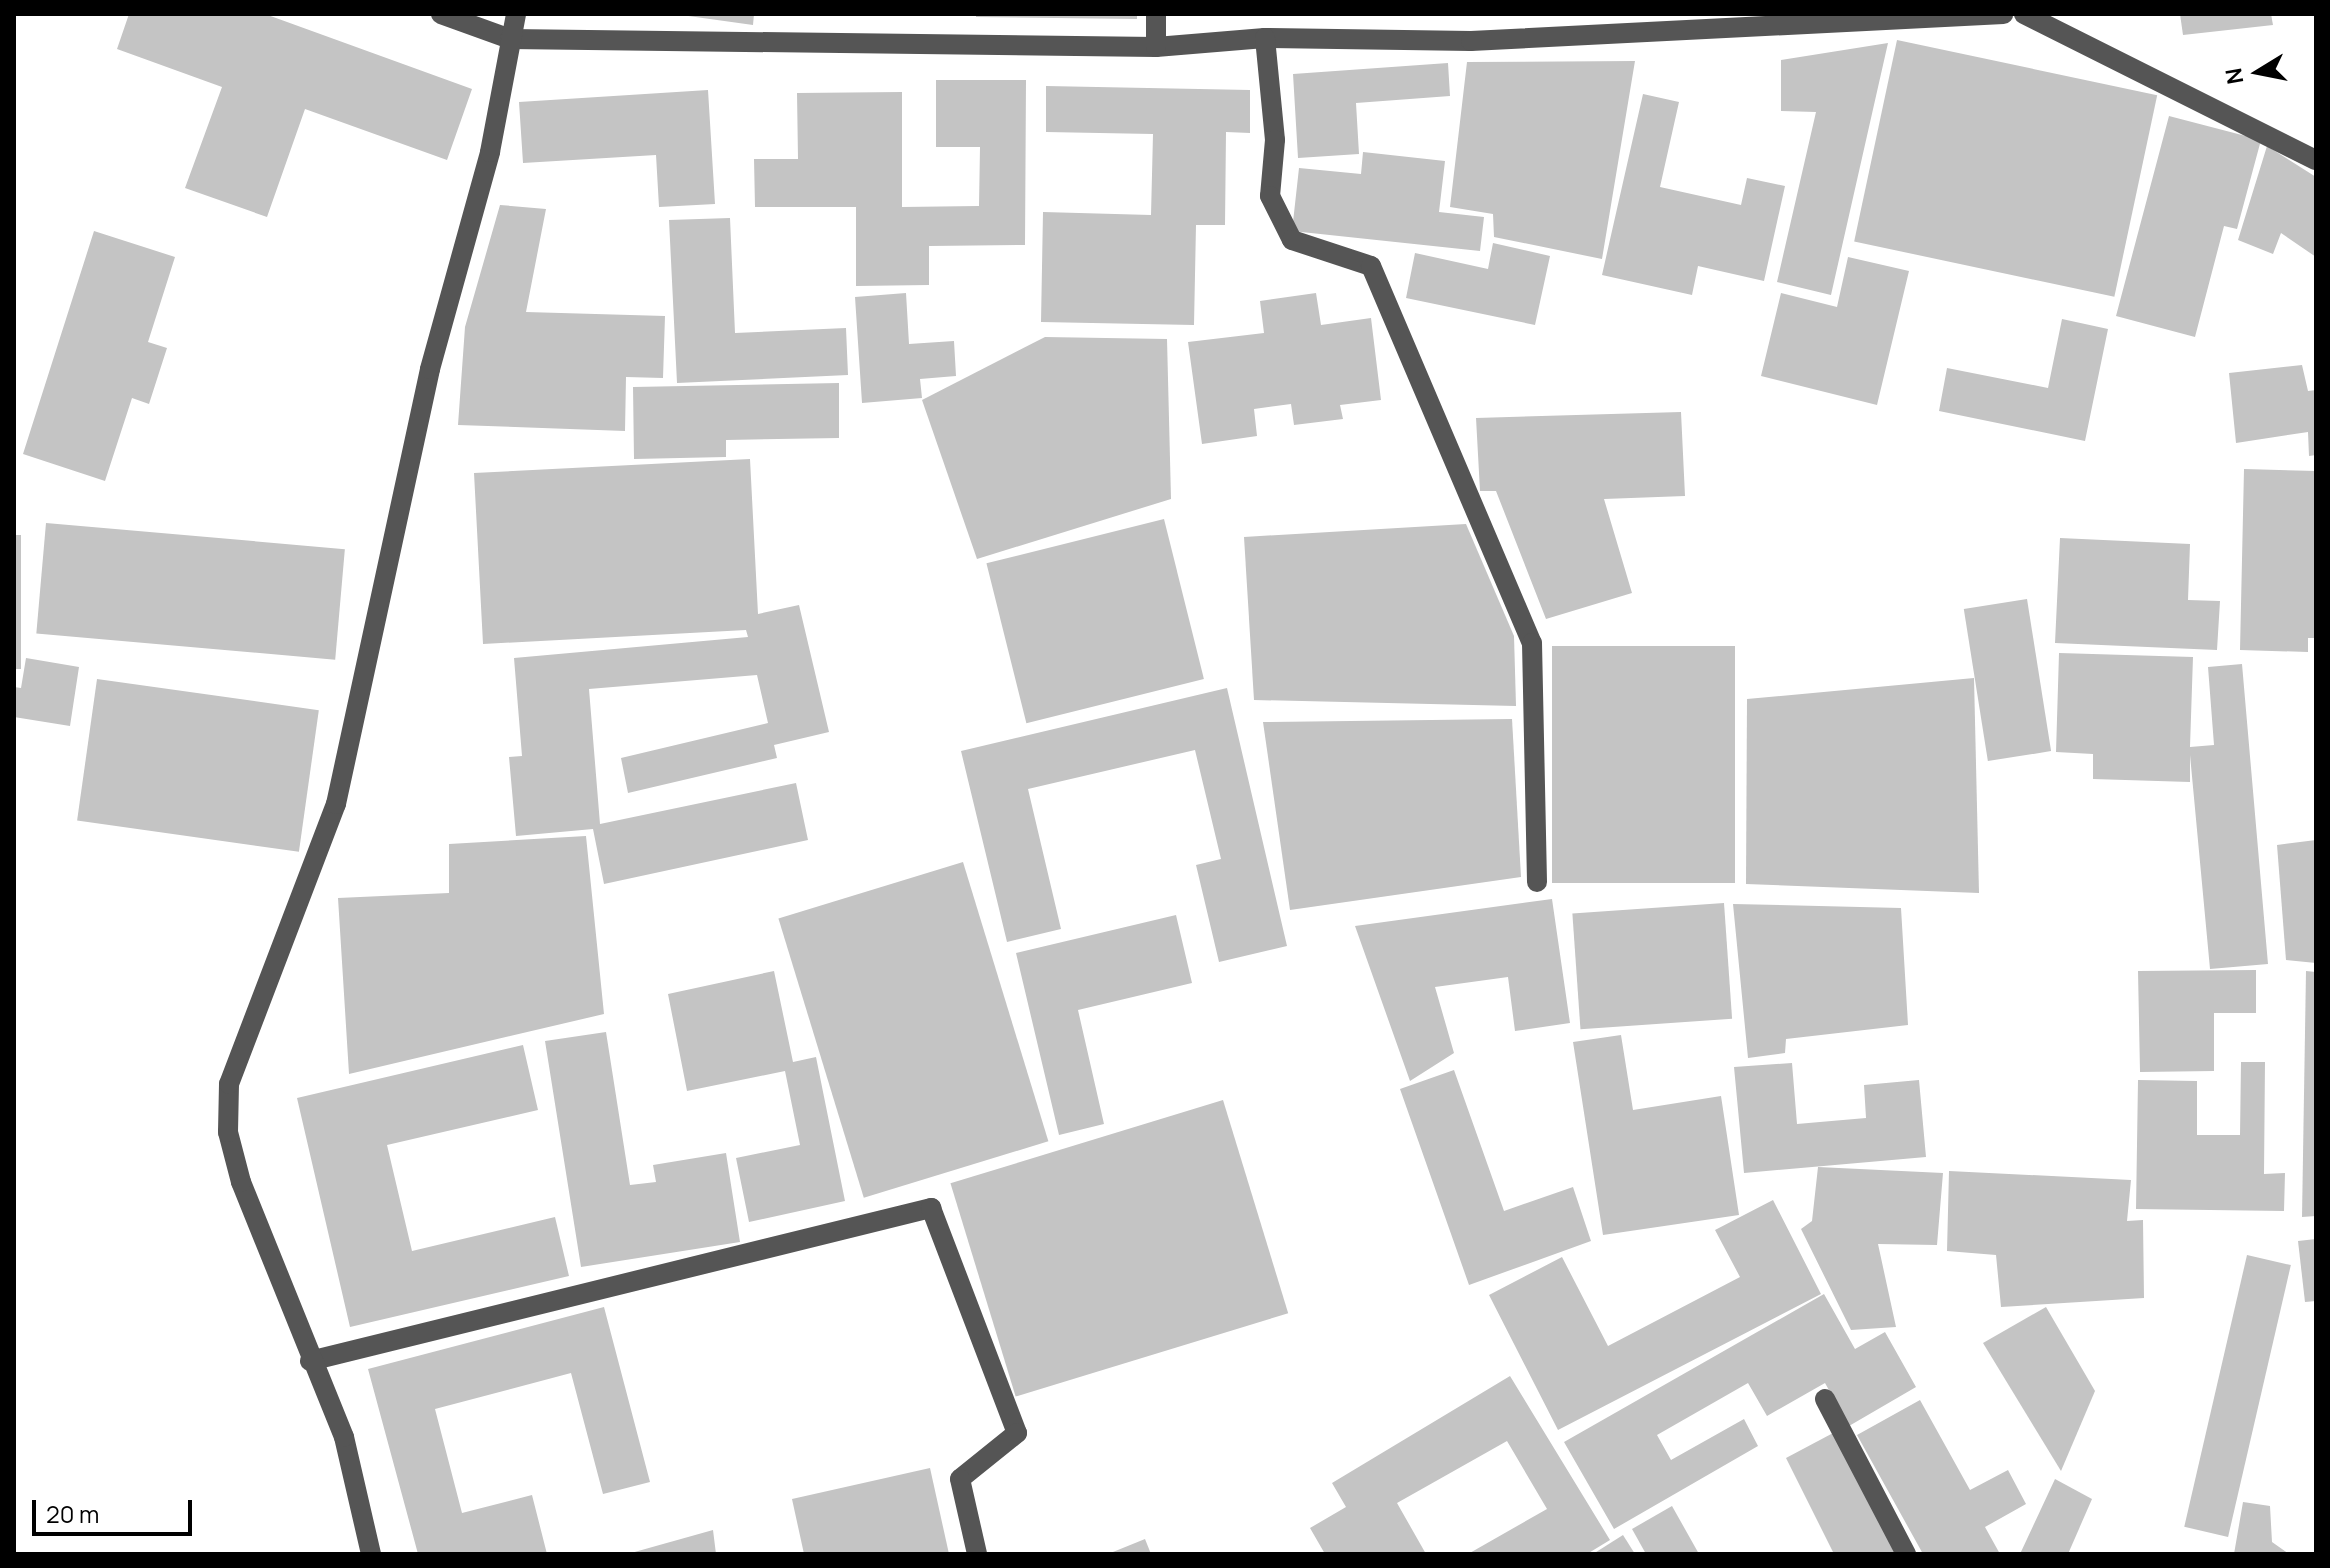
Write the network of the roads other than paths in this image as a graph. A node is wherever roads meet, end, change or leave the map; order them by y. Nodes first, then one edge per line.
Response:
1 (441, 14) edge
2 (516, 14) edge
3 (1156, 14) edge
4 (2003, 14) edge
5 (2024, 14) edge
6 (1265, 38) junction
7 (510, 39) junction
8 (1156, 47) junction
9 (2316, 160) edge
10 (1537, 882) dead end
11 (310, 1361) junction
12 (1825, 1399) dead end
13 (371, 1554) edge
14 (977, 1554) edge
15 (1906, 1554) edge

1 - 7 street
2 - 7 street
3 - 8 street
4 - 6 street
5 - 9 street
6 - 8 street
6 - 10 street
7 - 8 street
7 - 11 street
11 - 13 street
11 - 14 street
12 - 15 street

